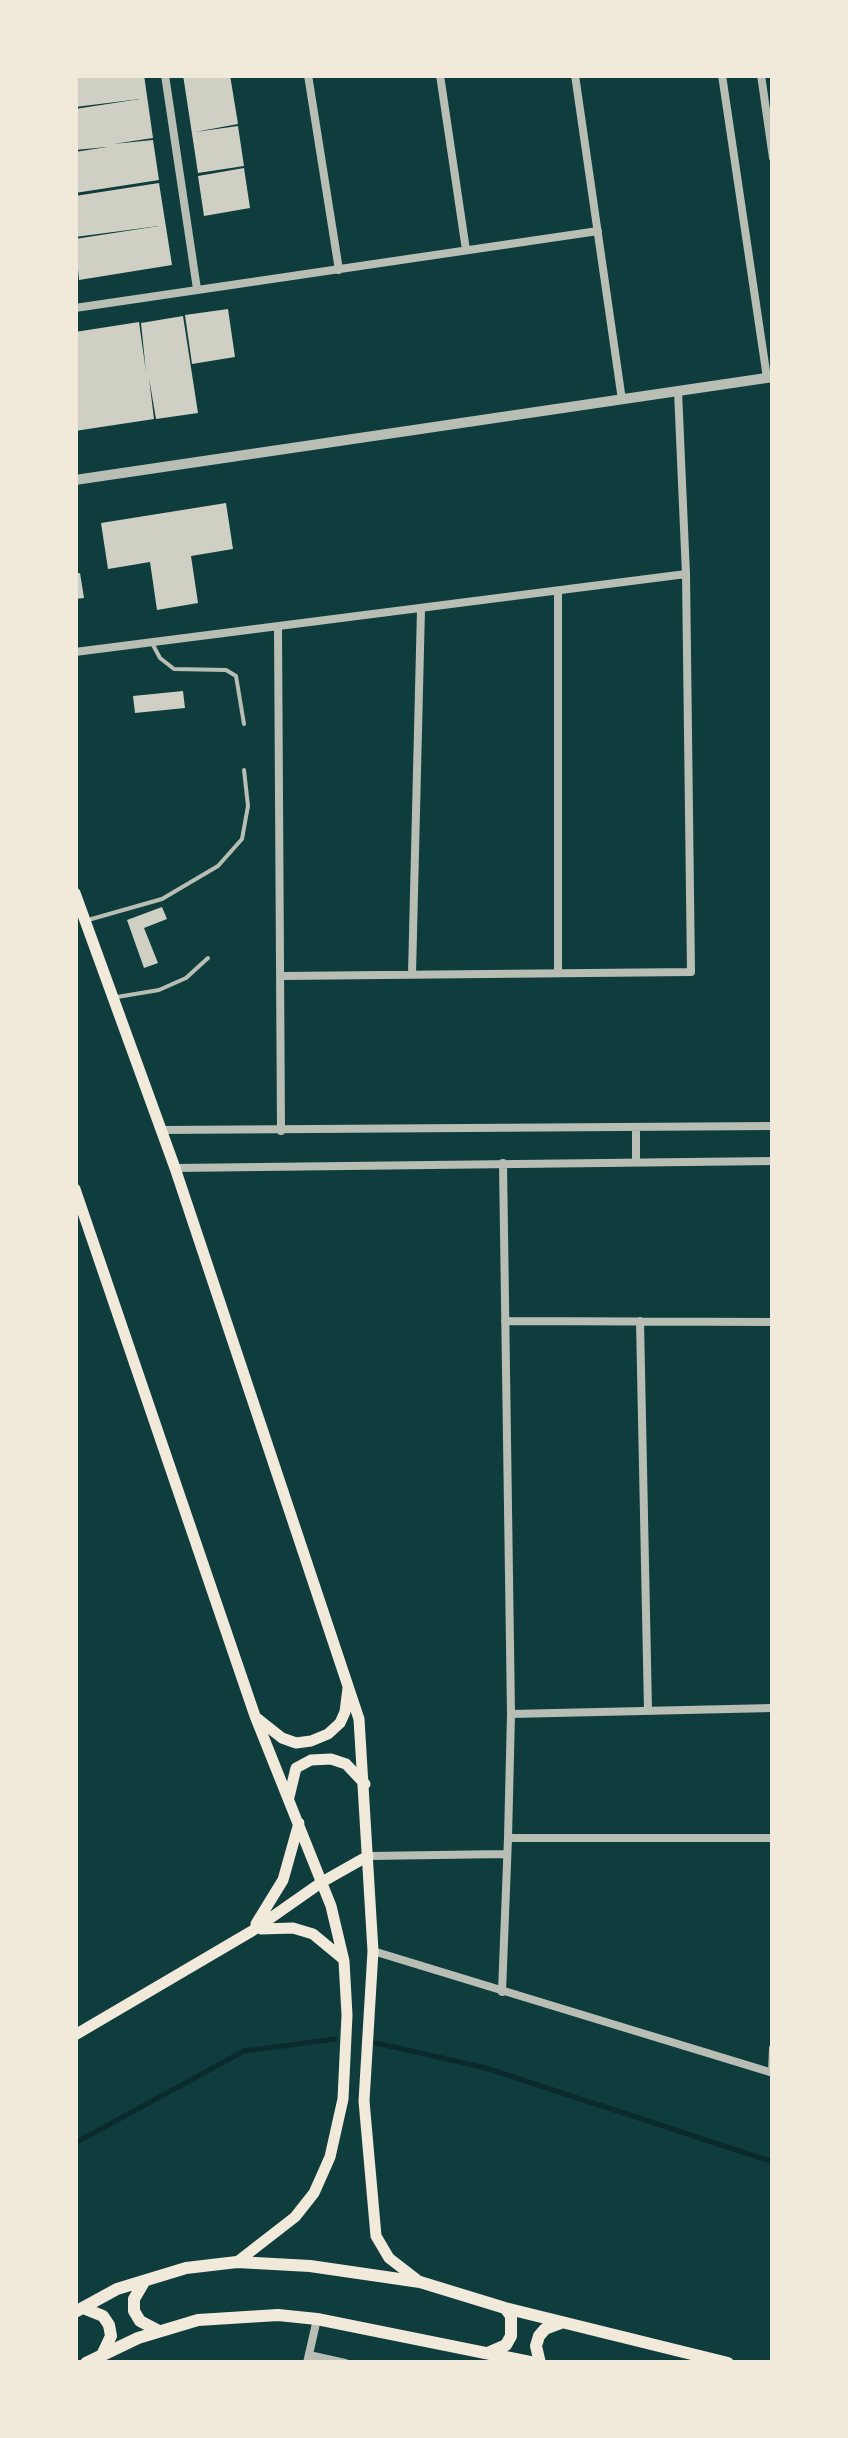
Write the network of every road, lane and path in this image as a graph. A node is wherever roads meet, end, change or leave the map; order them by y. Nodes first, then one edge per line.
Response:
1 (165, 75) edge
2 (308, 75) edge
3 (440, 75) edge
4 (575, 75) edge
5 (722, 75) edge
6 (761, 78) edge
7 (773, 79) edge
8 (773, 158) edge
9 (598, 230) junction
10 (466, 250) junction
11 (338, 270) junction
12 (197, 289) junction
13 (75, 308) edge
14 (770, 378) edge
15 (678, 392) junction
16 (622, 400) junction
17 (75, 480) edge
18 (686, 574) junction
19 (558, 591) junction
20 (422, 609) junction
21 (278, 628) junction
22 (152, 643) junction
23 (75, 652) edge
24 (244, 724) dead end
25 (244, 770) dead end
26 (75, 893) edge
27 (83, 922) junction
28 (208, 958) dead end
29 (558, 973) junction
30 (412, 974) junction
31 (280, 976) junction
32 (112, 998) junction
33 (773, 1126) edge
34 (636, 1128) junction
35 (160, 1130) junction
36 (281, 1131) junction
37 (773, 1161) edge
38 (636, 1162) junction
39 (503, 1163) junction
40 (175, 1168) junction
41 (75, 1189) edge
42 (505, 1321) junction
43 (640, 1322) junction
44 (773, 1322) edge
45 (348, 1682) junction
46 (773, 1708) edge
47 (648, 1710) junction
48 (511, 1714) junction
49 (256, 1716) junction
50 (365, 1784) junction
51 (289, 1799) junction
52 (300, 1823) junction
53 (508, 1838) junction
54 (773, 1838) edge
55 (506, 1854) junction
56 (368, 1856) junction
57 (322, 1882) junction
58 (252, 1931) junction
59 (373, 1951) junction
60 (344, 1961) junction
61 (502, 1992) junction
62 (75, 2035) edge
63 (773, 2048) edge
64 (772, 2072) edge
65 (237, 2262) junction
66 (146, 2280) junction
67 (420, 2282) junction
68 (506, 2308) junction
69 (79, 2310) edge
70 (317, 2319) junction
71 (563, 2322) junction
72 (160, 2331) junction
73 (488, 2353) junction
74 (102, 2356) junction
75 (308, 2359) edge
76 (86, 2363) edge
77 (345, 2363) edge
78 (538, 2363) edge
79 (728, 2363) edge

1 - 12 street
2 - 11 street
3 - 10 street
4 - 9 street
5 - 14 street
6 - 7 street
6 - 8 street
9 - 10 street
9 - 16 street
10 - 11 street
11 - 12 street
12 - 13 street
14 - 15 street
15 - 16 street
15 - 18 street
16 - 17 street
18 - 19 street
18 - 29 street
19 - 20 street
19 - 29 street
20 - 21 street
20 - 30 street
21 - 22 street
21 - 31 street
22 - 23 street
22 - 24 lane
25 - 27 lane
26 - 27 main road
27 - 32 main road
28 - 32 lane
29 - 30 street
30 - 31 street
31 - 36 street
32 - 35 main road
33 - 34 street
34 - 36 street
34 - 38 street
35 - 36 street
35 - 40 main road
37 - 38 street
38 - 39 street
39 - 40 street
39 - 42 street
40 - 45 main road
41 - 49 main road
42 - 43 street
42 - 48 street
43 - 44 street
43 - 47 street
45 - 49 main road
45 - 50 main road
46 - 47 street
47 - 48 street
48 - 53 street
49 - 51 main road
50 - 51 main road
50 - 56 main road
51 - 52 main road
52 - 57 main road
52 - 58 main road
53 - 54 street
53 - 55 street
55 - 56 street
55 - 61 street
56 - 57 main road
56 - 59 main road
57 - 58 main road
57 - 60 main road
58 - 60 main road
58 - 62 main road
59 - 61 street
59 - 67 main road
60 - 65 main road
61 - 64 street
63 - 64 street
65 - 66 main road
65 - 67 main road
66 - 69 main road
66 - 72 main road
67 - 68 main road
68 - 71 main road
68 - 73 main road
69 - 74 main road
70 - 72 main road
70 - 73 main road
70 - 75 street
71 - 78 main road
71 - 79 main road
72 - 74 main road
73 - 78 main road
74 - 76 main road
75 - 77 street

